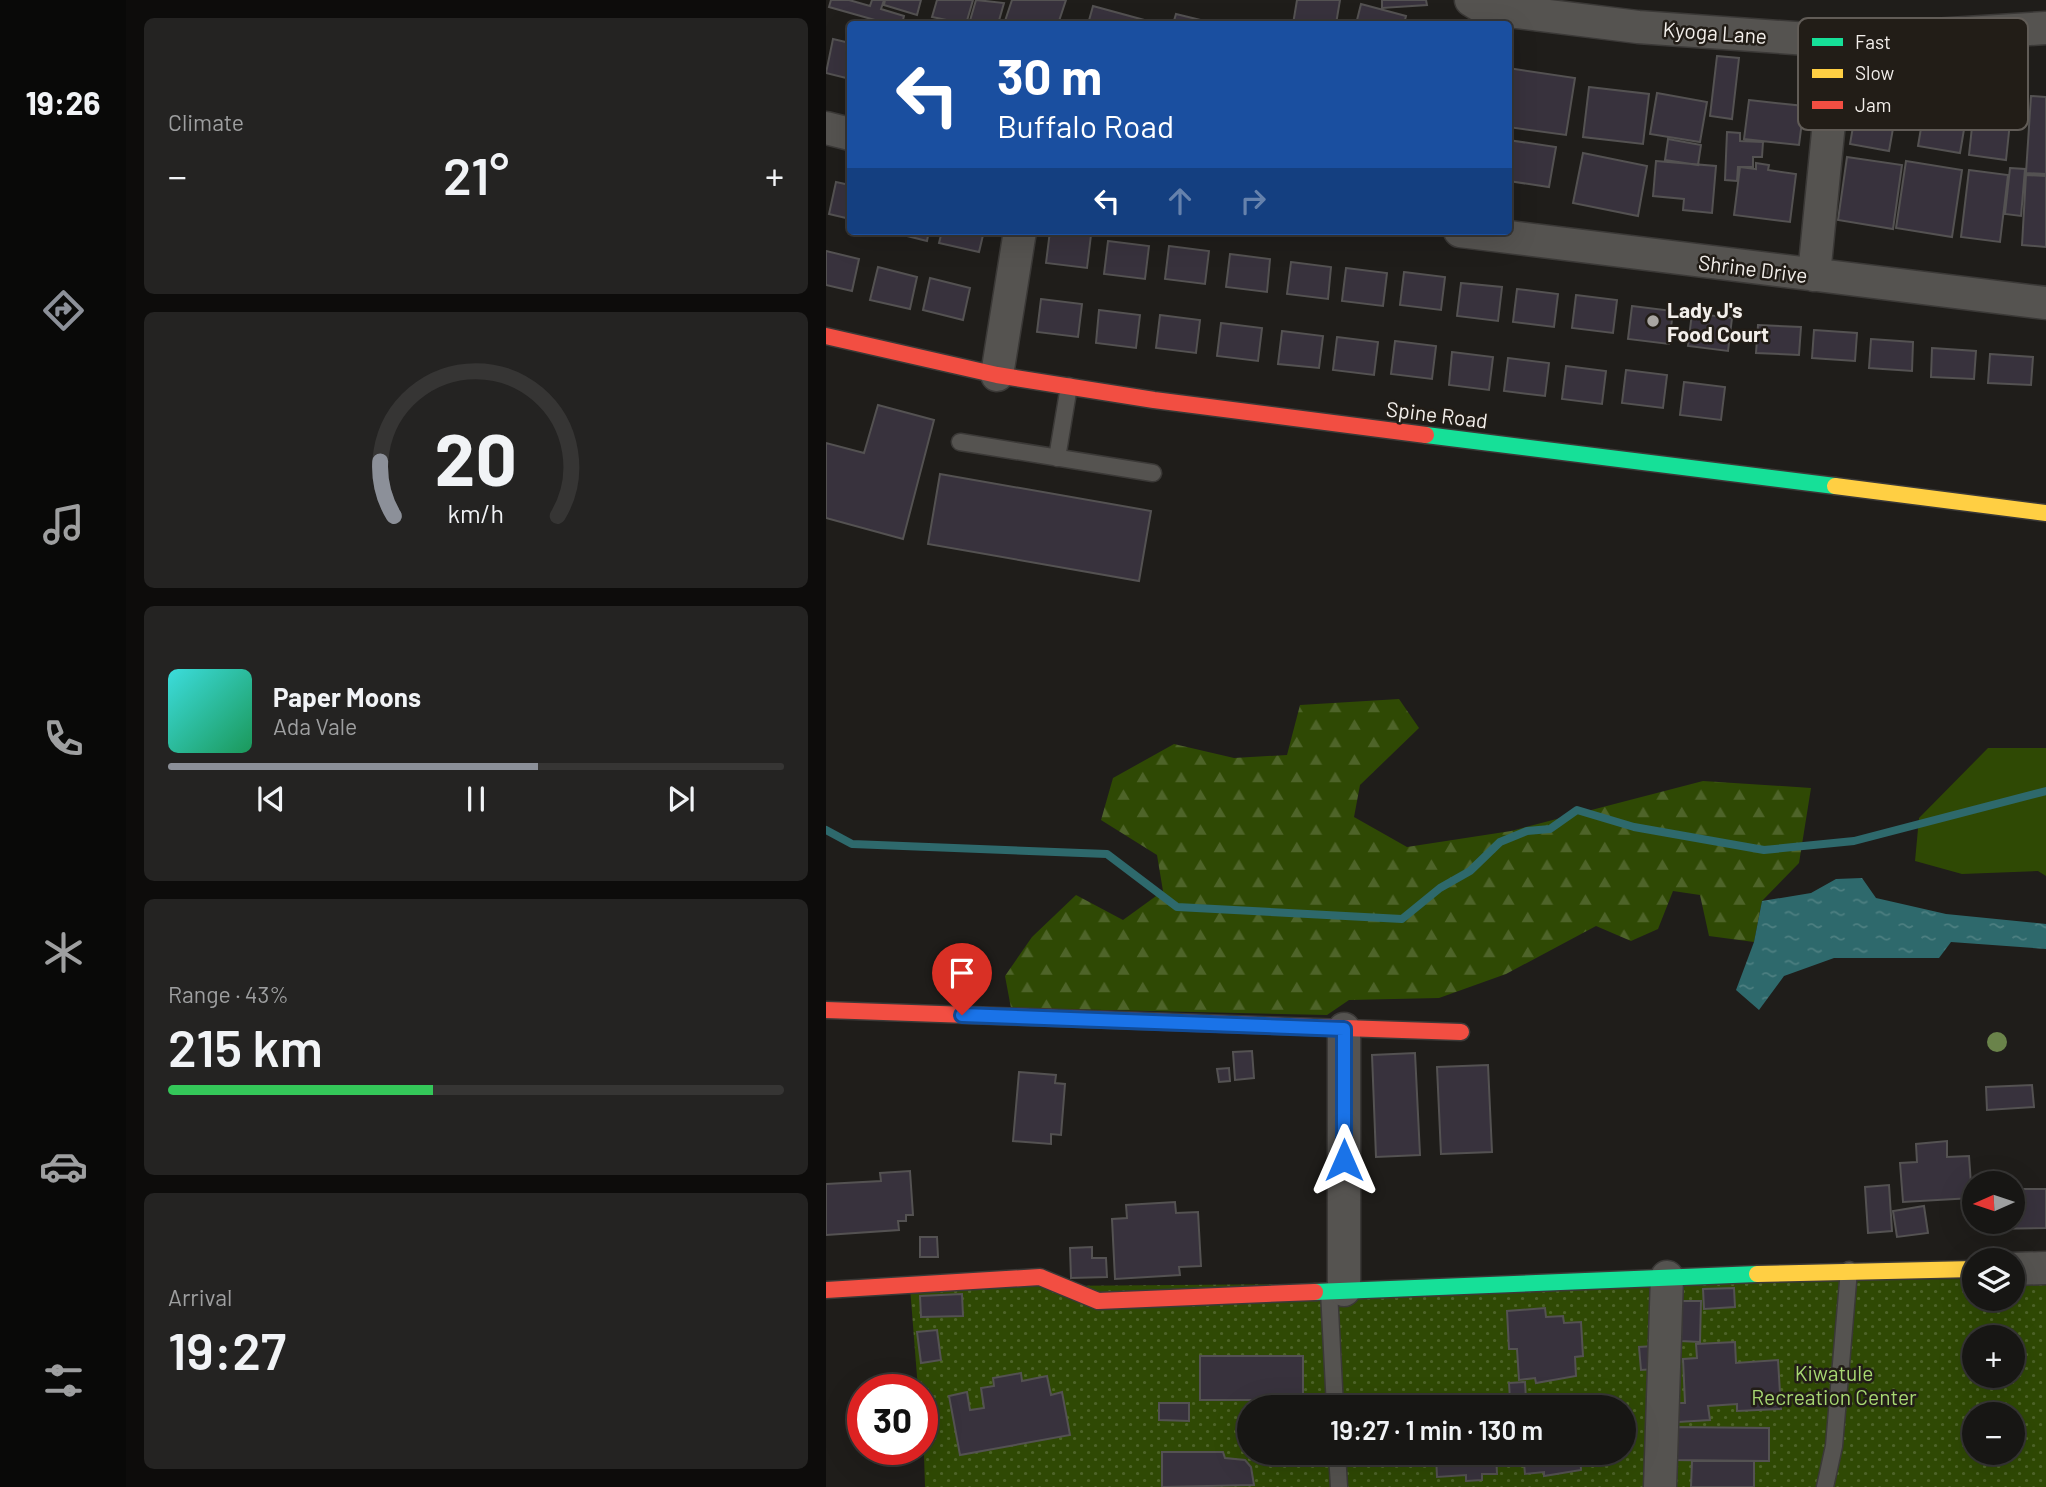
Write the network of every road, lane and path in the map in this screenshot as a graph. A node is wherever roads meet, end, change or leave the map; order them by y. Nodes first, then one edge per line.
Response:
1 (1471, 0) edge
2 (2046, 28) edge
3 (2028, 29) edge
4 (1798, 38) edge
5 (826, 128) edge
6 (1828, 130) edge
7 (847, 133) edge
8 (1019, 235) edge
9 (1492, 235) edge
10 (1814, 275) junction
11 (2046, 303) edge
12 (826, 336) edge
13 (997, 375) junction
14 (1069, 386) junction
15 (960, 442) dead end
16 (1057, 458) junction
17 (1153, 473) dead end
18 (2046, 513) edge
19 (826, 1010) edge
20 (1344, 1029) junction
21 (1461, 1032) dead end
22 (2046, 1268) edge
23 (1850, 1269) junction
24 (1962, 1269) edge
25 (2025, 1269) edge
26 (1667, 1277) junction
27 (826, 1290) edge
28 (1336, 1291) junction
29 (1335, 1395) edge
30 (1338, 1465) edge
31 (1339, 1487) edge
32 (1660, 1487) edge
33 (1825, 1487) edge

1 - 4 street, Kyoga Lane
2 - 3 street, Kyoga Lane
5 - 7 street
6 - 10 street
8 - 13 street
9 - 10 street, Shrine Drive
10 - 11 street, Shrine Drive
12 - 13 street, Spine Road
13 - 14 street, Spine Road
14 - 16 lane
14 - 18 street, Spine Road
15 - 16 lane
16 - 17 lane
19 - 20 street
20 - 21 street
20 - 28 street
22 - 25 street
23 - 24 street
23 - 26 street
23 - 33 lane
26 - 28 street
26 - 32 street
27 - 28 street
28 - 29 lane
30 - 31 lane

